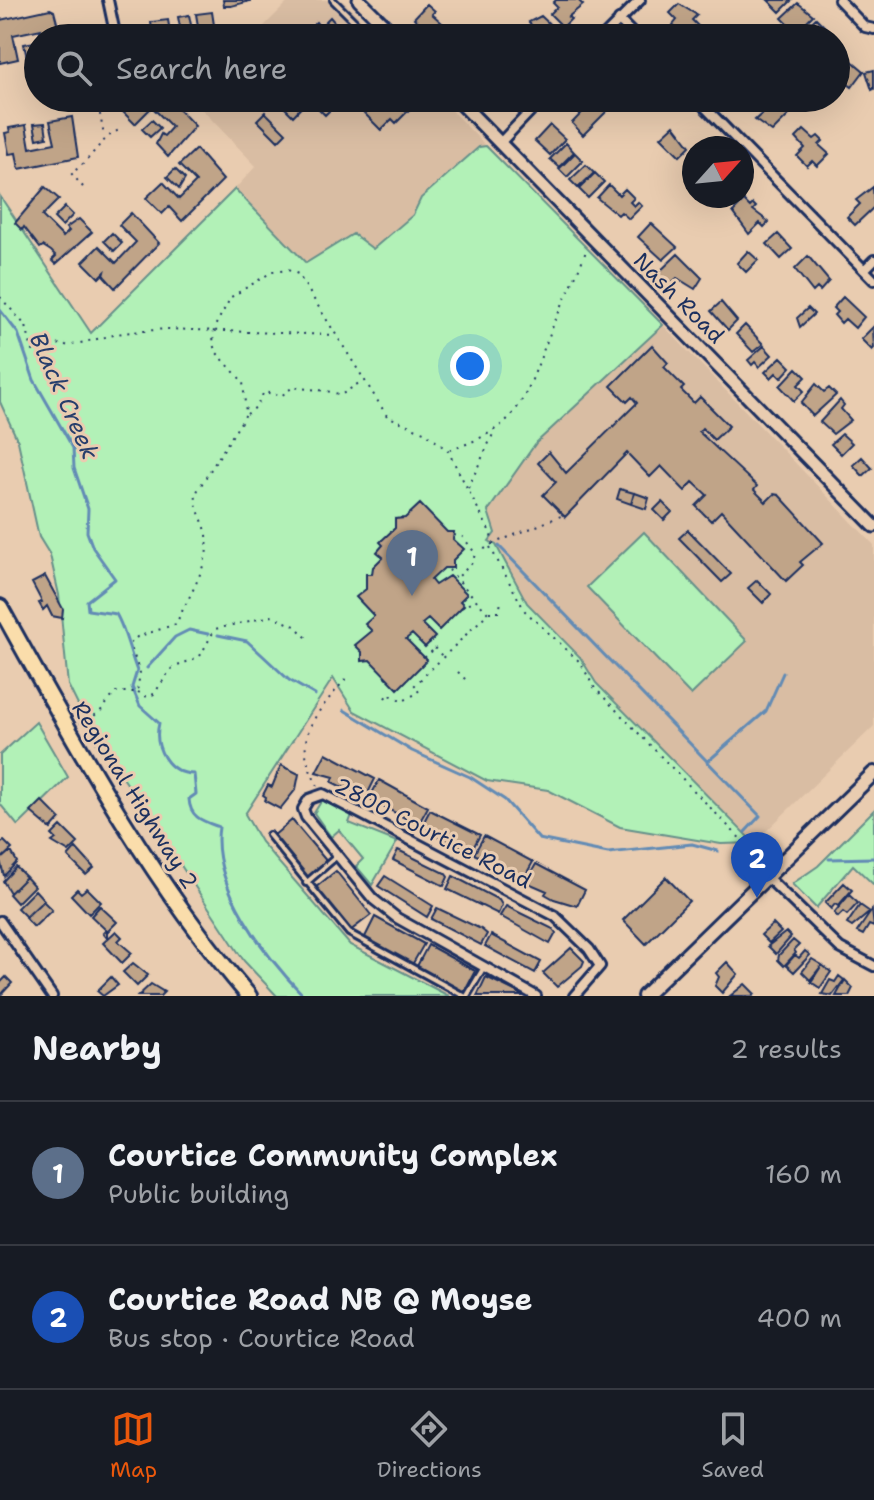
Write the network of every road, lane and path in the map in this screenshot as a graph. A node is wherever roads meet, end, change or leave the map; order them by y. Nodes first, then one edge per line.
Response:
1 (108, 0) edge
2 (333, 0) edge
3 (359, 0) edge
4 (640, 0) edge
5 (839, 0) edge
6 (619, 20) junction
7 (113, 24) edge
8 (357, 24) edge
9 (383, 24) edge
10 (615, 24) edge
11 (623, 24) edge
12 (874, 29) edge
13 (100, 112) edge
14 (470, 112) edge
15 (530, 112) edge
16 (710, 112) edge
17 (121, 129) dead end
18 (104, 136) junction
19 (500, 143) junction
20 (83, 187) dead end
21 (586, 251) dead end
22 (874, 260) edge
23 (864, 270) junction
24 (874, 280) edge
25 (0, 297) edge
26 (214, 328) junction
27 (336, 336) junction
28 (364, 380) junction
29 (246, 414) junction
30 (495, 431) junction
31 (448, 451) junction
32 (468, 491) junction
33 (561, 516) dead end
34 (874, 526) edge
35 (454, 535) dead end
36 (491, 545) junction
37 (483, 550) dead end
38 (449, 570) dead end
39 (455, 580) junction
40 (475, 600) junction
41 (501, 602) dead end
42 (0, 607) edge
43 (461, 608) dead end
44 (488, 613) junction
45 (309, 640) dead end
46 (429, 642) dead end
47 (435, 648) junction
48 (418, 652) dead end
49 (443, 657) junction
50 (458, 672) dead end
51 (348, 676) dead end
52 (468, 682) dead end
53 (135, 691) junction
54 (385, 698) dead end
55 (80, 723) dead end
56 (874, 773) edge
57 (323, 794) junction
58 (269, 835) dead end
59 (757, 856) dead end
60 (336, 857) junction
61 (767, 877) junction
62 (306, 883) junction
63 (0, 921) edge
64 (874, 966) edge
65 (484, 967) junction
66 (52, 996) edge
67 (249, 996) edge
68 (465, 996) edge
69 (536, 996) edge
70 (574, 996) edge
71 (644, 996) edge

1 - 7 street
2 - 8 lane
3 - 9 street
4 - 6 street
5 - 12 street
6 - 10 street
6 - 11 street
13 - 18 path
14 - 19 street, Nash Road
15 - 19 street
16 - 23 street
17 - 18 path
18 - 20 path
19 - 34 street, Nash Road
21 - 30 path
22 - 23 street
23 - 24 street
25 - 26 path
26 - 27 path
26 - 27 path
26 - 29 path
27 - 28 path
28 - 29 path
28 - 31 path
29 - 53 path
30 - 31 path
30 - 32 path
31 - 32 path
32 - 36 path
33 - 36 path
35 - 39 path
36 - 37 path
36 - 59 path
38 - 39 path
39 - 40 path
40 - 43 path
40 - 44 path
41 - 44 path
42 - 67 main road, Regional Highway 2
44 - 49 path
45 - 53 path
46 - 47 path
47 - 48 path
47 - 49 path
49 - 54 path
50 - 52 path
51 - 57 path
53 - 55 path
56 - 61 main road
57 - 60 street, 2800 Courtice Road
57 - 70 street, 2800 Courtice Road
58 - 62 lane
60 - 62 lane
60 - 65 street, 2800 Courtice Road
61 - 64 street
61 - 71 main road
62 - 68 lane
63 - 66 street
65 - 68 lane
65 - 69 street, 2800 Courtice Road

